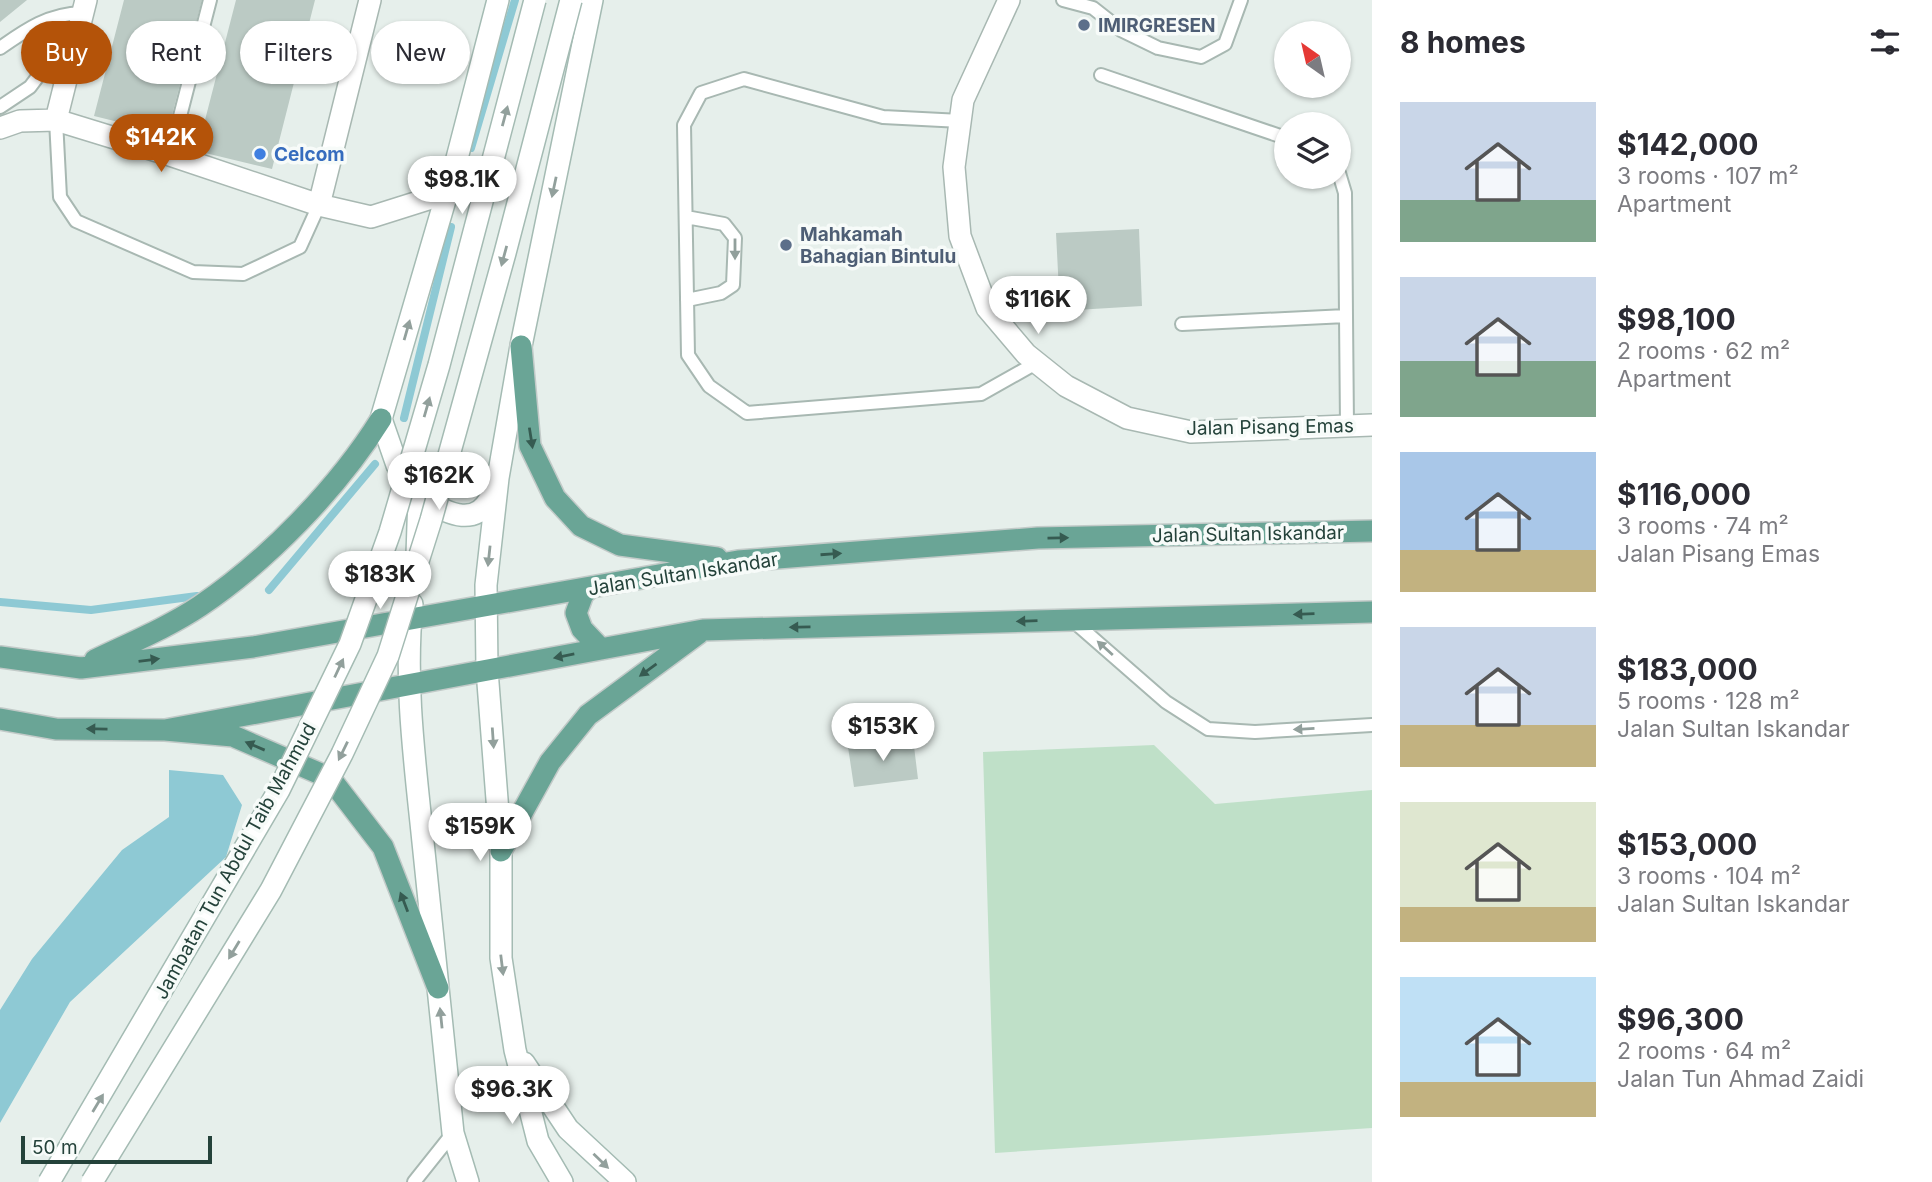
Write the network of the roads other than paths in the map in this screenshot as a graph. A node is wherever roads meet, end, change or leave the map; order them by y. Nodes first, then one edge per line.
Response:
1 (210, 0) edge
2 (370, 0) edge
3 (498, 0) edge
4 (535, 0) edge
5 (572, 0) edge
6 (592, 0) edge
7 (1009, 0) edge
8 (1063, 0) edge
9 (1241, 0) edge
10 (1095, 4) edge
11 (83, 11) edge
12 (0, 48) edge
13 (1101, 75) dead end
14 (0, 107) edge
15 (56, 120) junction
16 (961, 121) junction
17 (0, 128) edge
18 (1274, 134) edge
19 (170, 155) junction
20 (455, 166) junction
21 (1344, 189) edge
22 (318, 205) junction
23 (686, 216) junction
24 (687, 300) junction
25 (1346, 316) junction
26 (1182, 324) dead end
27 (521, 346) junction
28 (1037, 363) junction
29 (381, 419) junction
30 (1372, 425) edge
31 (1347, 426) junction
32 (498, 478) junction
33 (419, 495) junction
34 (1372, 531) edge
35 (738, 561) junction
36 (590, 588) junction
37 (487, 606) junction
38 (1372, 612) edge
39 (410, 620) junction
40 (1072, 620) junction
41 (703, 630) junction
42 (601, 649) junction
43 (0, 657) edge
44 (81, 668) junction
45 (487, 670) junction
46 (409, 685) junction
47 (0, 719) edge
48 (1372, 725) edge
49 (165, 730) junction
50 (501, 851) junction
51 (438, 988) junction
52 (515, 1050) junction
53 (453, 1133) junction
54 (49, 1182) edge
55 (92, 1182) edge
56 (414, 1182) edge
57 (468, 1182) edge
58 (562, 1182) edge
59 (625, 1182) edge

1 - 19 lane
2 - 22 main road
3 - 20 main road
54 -> 4 main road, Jambatan Tun Abdul Taib Mahmud, bridge
5 -> 55 main road, Jambatan Tun Abdul Taib Mahmud, bridge
6 -> 27 main road
7 - 16 main road, Jalan Pisang Emas
8 - 10 lane
9 - 10 lane
11 - 12 lane
11 - 14 lane
11 - 15 main road
13 - 18 lane
15 - 17 main road
15 - 19 main road
15 - 22 lane
16 - 23 lane
16 - 28 main road, Jalan Pisang Emas
19 - 22 main road
20 - 22 main road
29 -> 20 main road
21 - 25 lane
23 - 24 lane
23 -> 24 lane
24 - 28 lane
25 - 26 lane
25 - 31 lane
27 - 32 main road
27 -> 35 main road
28 - 31 main road, Jalan Pisang Emas
29 - 33 main road
29 - 44 main road
30 - 31 main road, Jalan Pisang Emas
32 - 33 main road
32 -> 37 main road
33 - 39 main road
35 -> 34 main road, Jalan Sultan Iskandar
35 - 36 main road, Jalan Sultan Iskandar
36 - 37 main road, Jalan Sultan Iskandar
36 - 42 main road
37 - 39 main road, Jalan Sultan Iskandar
37 - 45 main road
38 -> 40 main road
44 -> 39 main road, Jalan Sultan Iskandar
39 - 46 main road
40 -> 41 main road
48 -> 40 lane
41 - 42 main road
41 -> 50 main road
42 -> 45 main road
43 - 44 main road, Jalan Sultan Iskandar
45 - 46 main road
45 -> 50 main road
46 - 49 main road
46 - 51 main road
49 -> 47 main road
51 -> 49 main road
50 -> 52 main road
53 -> 51 main road
52 - 58 main road
52 -> 59 main road
53 - 56 lane
53 - 57 main road

